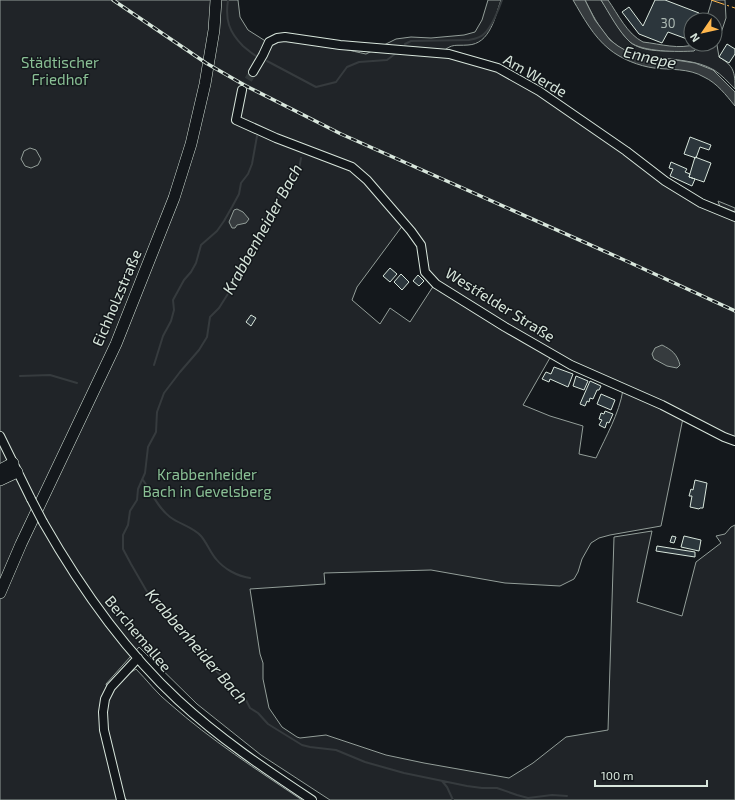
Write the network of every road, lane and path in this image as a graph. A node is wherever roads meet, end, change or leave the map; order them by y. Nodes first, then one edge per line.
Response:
1 (216, 0) edge
2 (253, 72) tunnel mouth
3 (242, 90) tunnel mouth
4 (735, 217) edge
5 (0, 436) edge
6 (735, 442) edge
7 (15, 468) junction
8 (0, 470) edge
9 (0, 480) edge
10 (3, 579) edge
11 (0, 593) edge
12 (138, 658) junction
13 (121, 800) edge
14 (312, 800) edge

1 - 10 main road, Eichholzstraße
2 - 4 street, Am Werde
3 - 6 street, Westfelder Straße
5 - 7 street, Berchemallee
7 - 8 main road
7 - 9 main road
7 - 12 street, Berchemallee, bridge
10 - 11 main road, Eichholzstraße
12 - 13 street
12 - 14 street, Berchemallee

